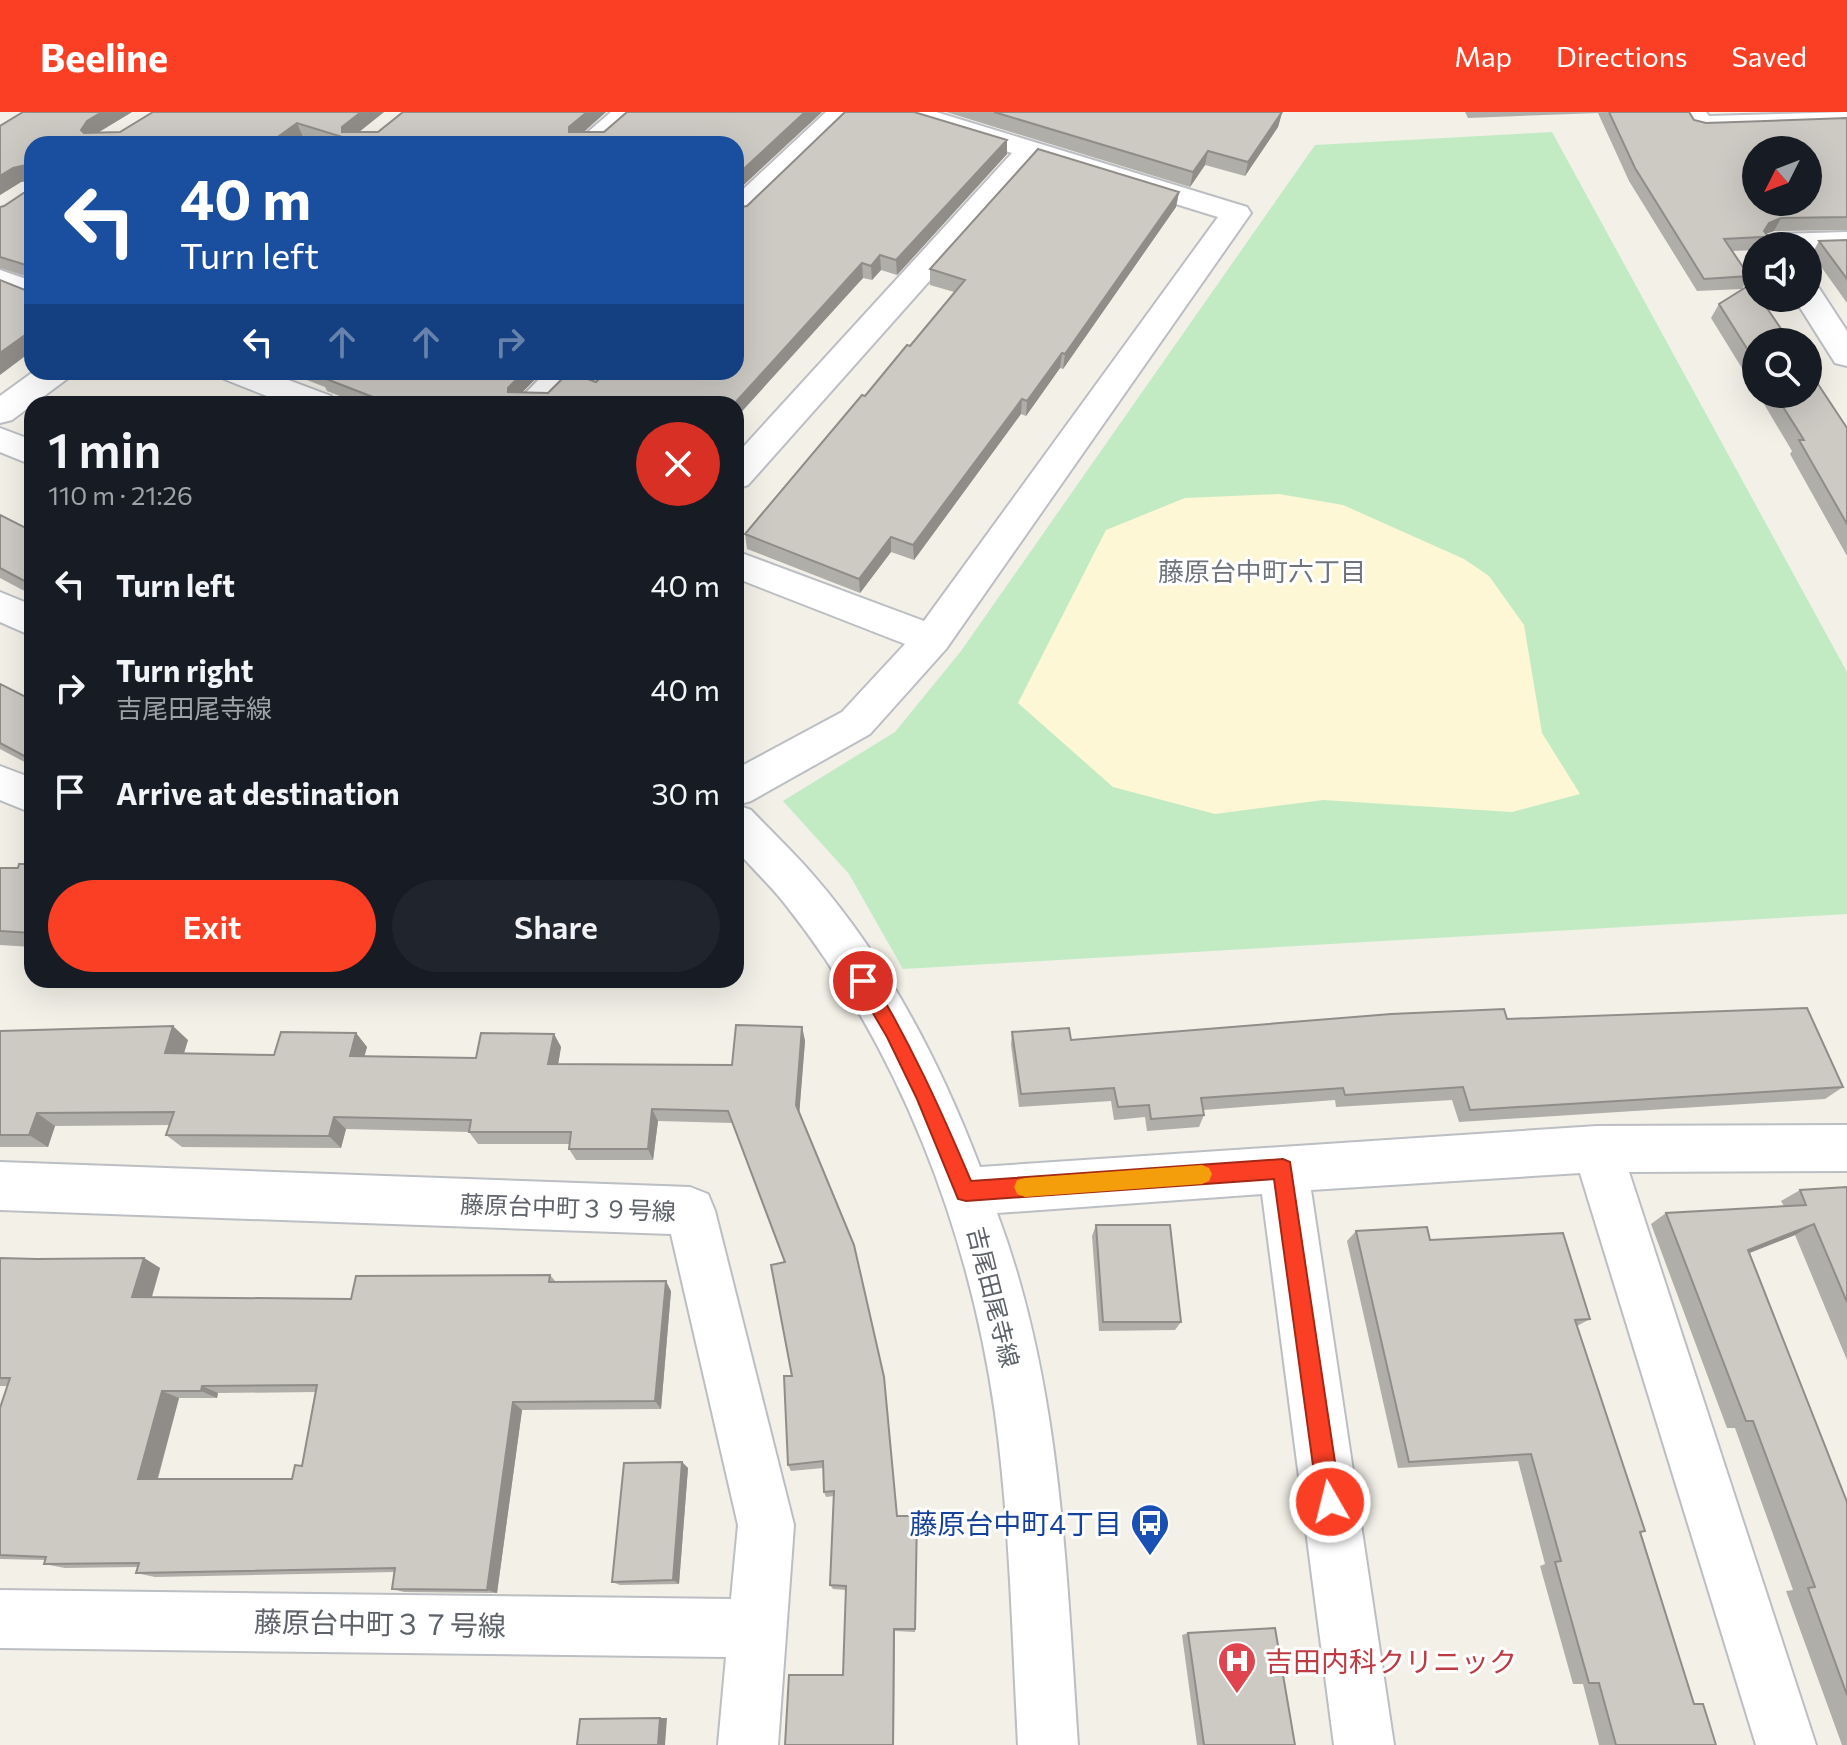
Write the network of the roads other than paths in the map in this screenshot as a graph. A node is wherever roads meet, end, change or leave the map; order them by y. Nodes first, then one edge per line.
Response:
1 (628, 112) edge
2 (842, 112) edge
3 (907, 112) edge
4 (1692, 112) edge
5 (1847, 119) edge
6 (598, 136) edge
7 (1031, 149) junction
8 (744, 204) edge
9 (1847, 241) edge
10 (1822, 242) edge
11 (0, 279) edge
12 (24, 289) edge
13 (1819, 312) edge
14 (1847, 356) edge
15 (44, 380) edge
16 (558, 380) edge
17 (296, 381) edge
18 (311, 396) edge
19 (540, 396) edge
20 (0, 412) edge
21 (0, 439) edge
22 (24, 450) edge
23 (744, 468) edge
24 (744, 567) edge
25 (0, 606) edge
26 (24, 618) edge
27 (932, 639) junction
28 (0, 782) edge
29 (744, 785) edge
30 (24, 792) edge
31 (744, 830) edge
32 (1847, 1148) edge
33 (1597, 1149) junction
34 (1283, 1169) junction
35 (0, 1186) edge
36 (966, 1192) junction
37 (0, 1619) edge
38 (759, 1628) junction
39 (748, 1745) edge
40 (1048, 1745) edge
41 (1364, 1745) edge
42 (1786, 1745) edge

1 - 6 street
2 - 8 street
3 - 7 street
4 - 5 street
7 - 23 street
7 - 27 street
9 - 10 street
11 - 12 street
13 - 14 street
15 - 20 street
16 - 19 street
17 - 18 street
21 - 22 street
24 - 27 street
25 - 26 street
27 - 29 street
28 - 30 street
31 - 36 street, 吉尾田尾寺線
32 - 33 street
33 - 34 street
33 - 42 street
34 - 36 street
34 - 41 street
35 - 38 street, 藤原台中町３９号線
36 - 40 street, 吉尾田尾寺線
37 - 38 street, 藤原台中町３７号線
38 - 39 street, 藤原台中町３９号線

